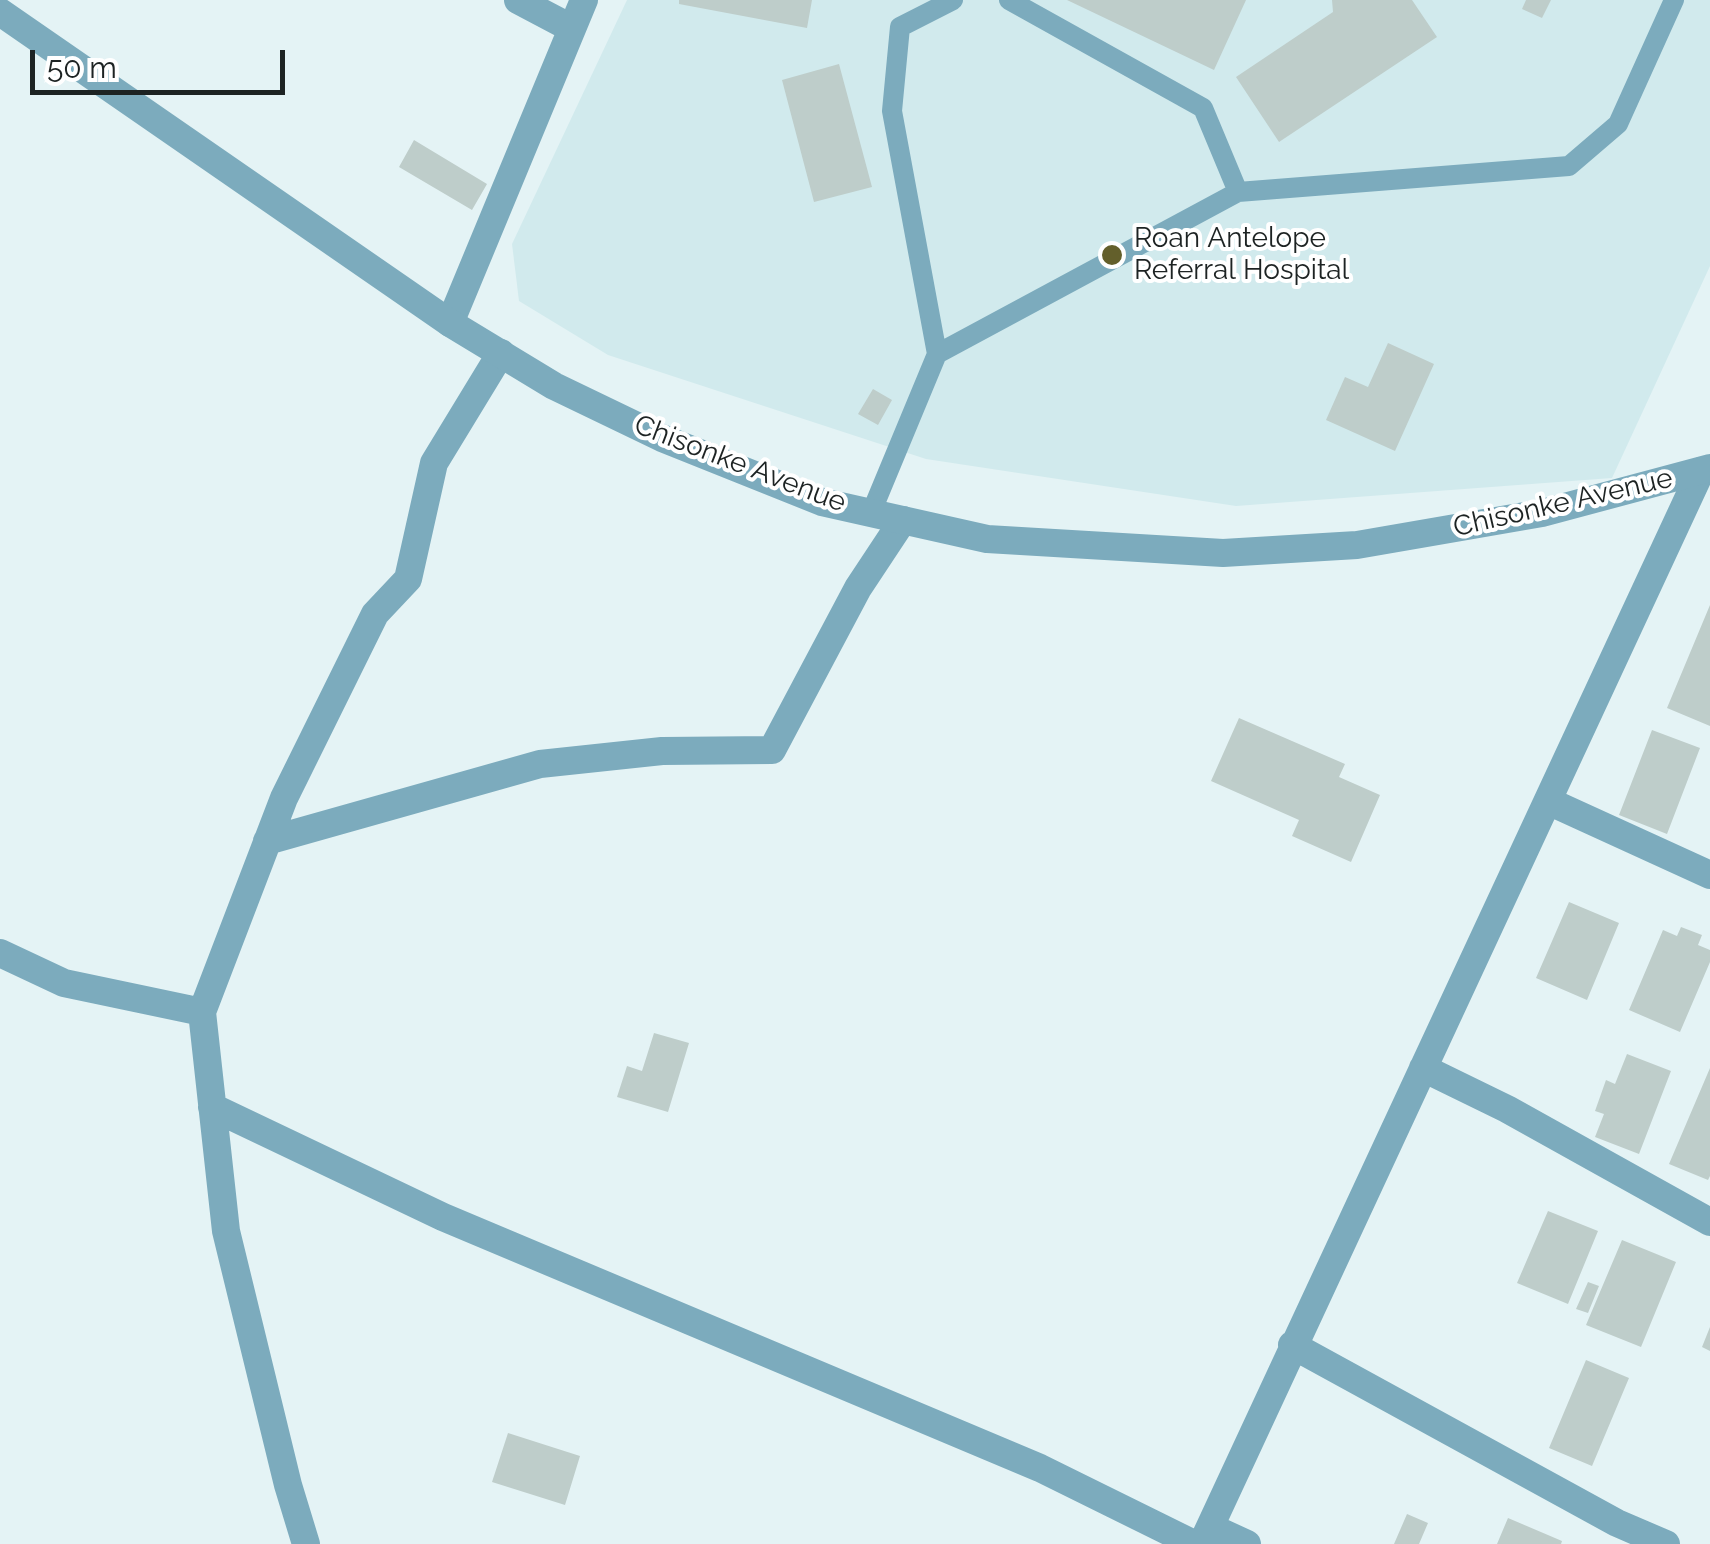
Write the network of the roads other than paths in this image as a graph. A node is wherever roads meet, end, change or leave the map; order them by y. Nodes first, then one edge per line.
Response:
1 (518, 0) edge
2 (584, 0) edge
3 (954, 0) edge
4 (1009, 0) edge
5 (1674, 0) edge
6 (0, 12) edge
7 (571, 28) junction
8 (1238, 192) junction
9 (450, 323) junction
10 (501, 354) junction
11 (937, 354) junction
12 (1706, 470) edge
13 (871, 513) junction
14 (904, 520) junction
15 (1548, 801) junction
16 (267, 841) junction
17 (1710, 875) edge
18 (0, 953) edge
19 (202, 1012) junction
20 (1423, 1068) junction
21 (212, 1108) junction
22 (1710, 1222) edge
23 (1292, 1345) junction
24 (1202, 1538) edge
25 (306, 1544) edge
26 (1247, 1544) edge
27 (1666, 1544) edge

1 - 7 street
2 - 7 street
3 - 11 lane
4 - 8 lane
5 - 8 lane
6 - 9 street, Chisonke Avenue
7 - 9 street
8 - 11 lane
9 - 10 street, Chisonke Avenue
10 - 13 street, Chisonke Avenue
10 - 16 street
11 - 13 lane
12 - 14 street, Chisonke Avenue
12 - 15 street
13 - 14 street, Chisonke Avenue
14 - 16 street
15 - 17 street
15 - 20 street
16 - 19 street
18 - 19 street
19 - 21 street
20 - 22 street
20 - 23 street
21 - 24 street
21 - 25 street
23 - 24 street
23 - 27 street
24 - 26 street

